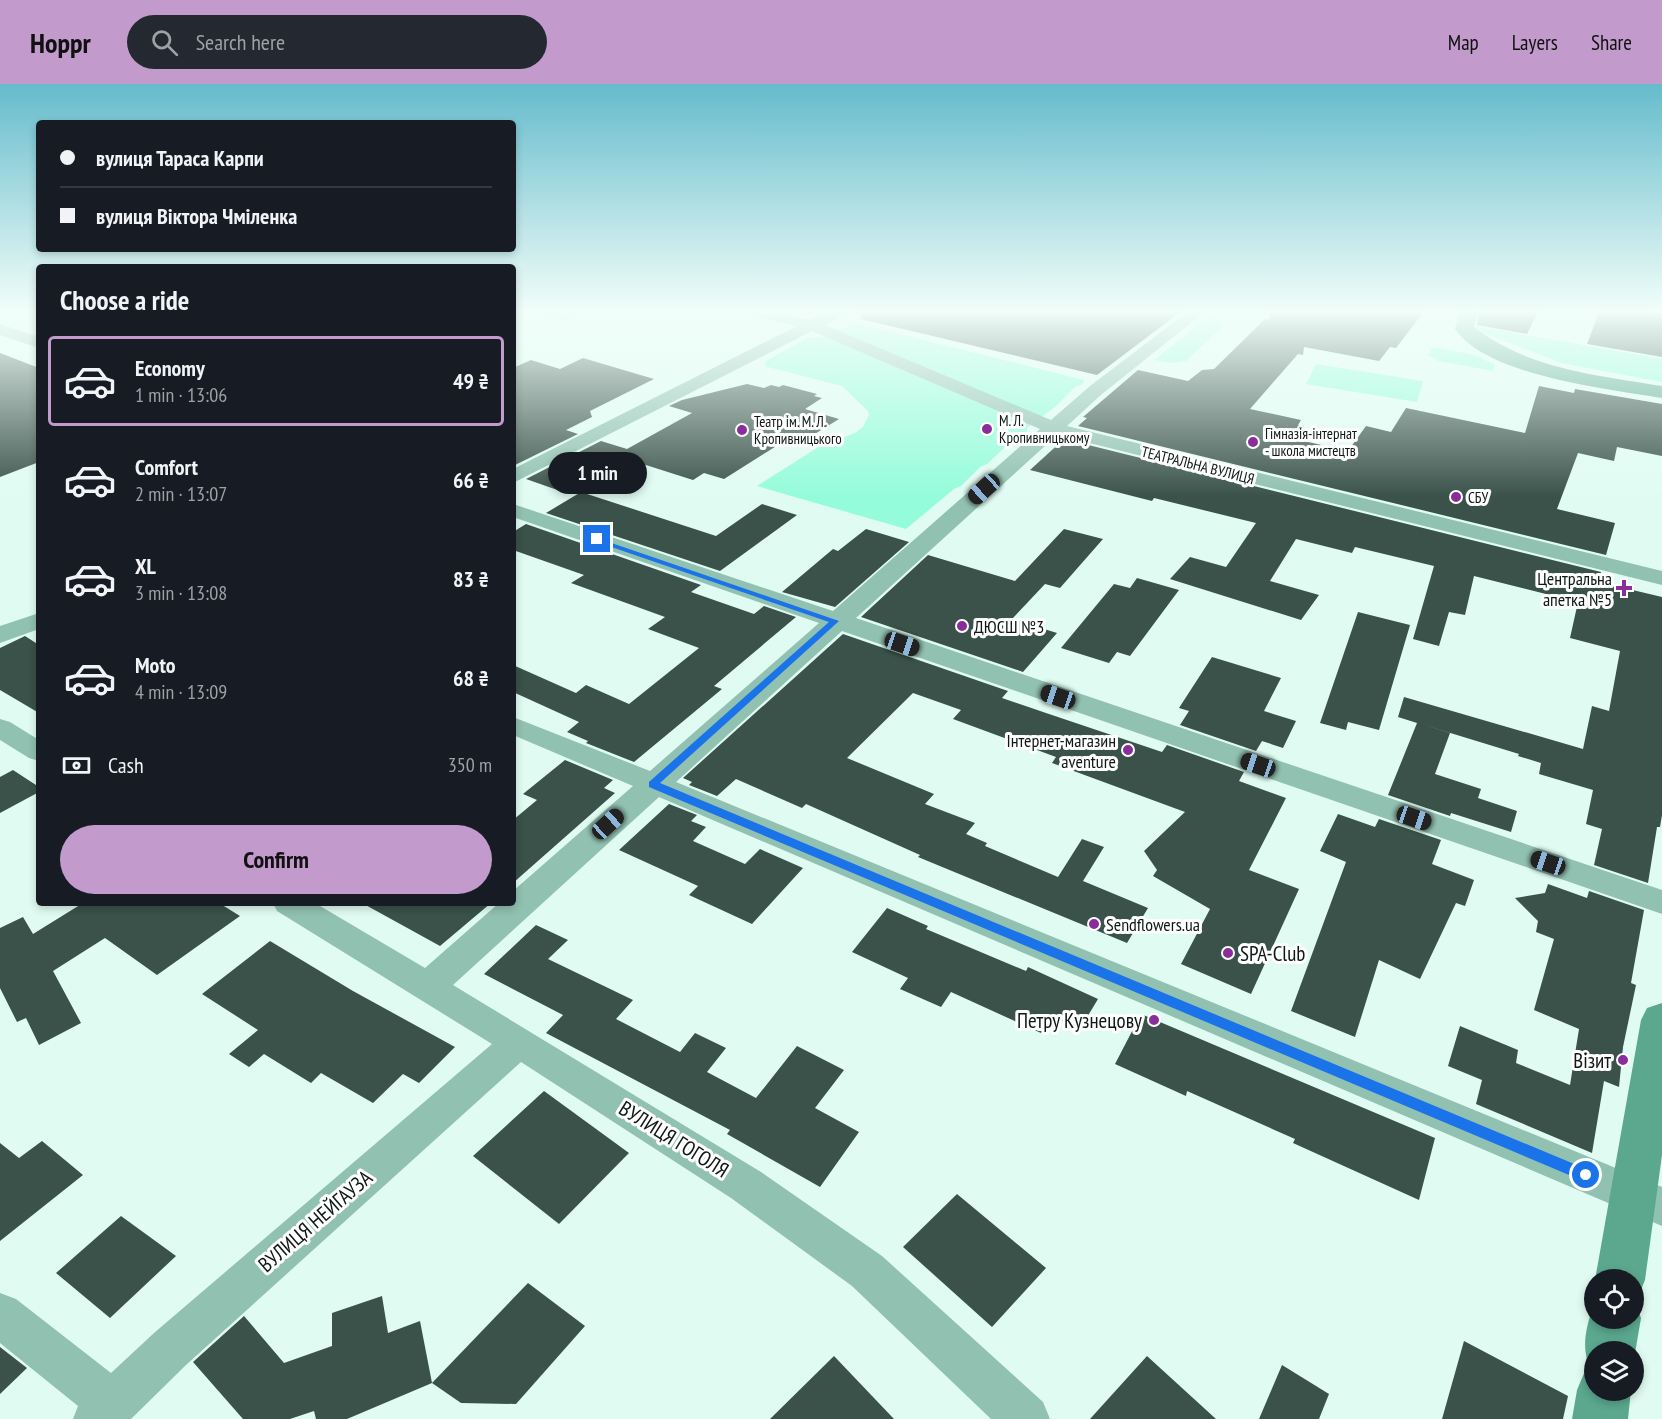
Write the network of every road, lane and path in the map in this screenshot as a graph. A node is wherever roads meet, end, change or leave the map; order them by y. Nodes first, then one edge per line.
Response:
1 (718, 372) edge
2 (922, 372) edge
3 (1119, 372) edge
4 (1560, 372) edge
5 (1662, 392) edge
6 (1053, 428) junction
7 (516, 475) edge
8 (516, 511) edge
9 (1662, 578) edge
10 (36, 621) edge
11 (835, 621) junction
12 (0, 635) edge
13 (516, 726) edge
14 (0, 728) edge
15 (36, 750) edge
16 (652, 784) junction
17 (1662, 902) edge
18 (294, 906) edge
19 (427, 987) junction
20 (1662, 1020) edge
21 (519, 1042) junction
22 (1634, 1195) edge
23 (1622, 1269) edge
24 (0, 1316) edge
25 (1602, 1401) edge
26 (105, 1411) edge
27 (1026, 1419) edge
28 (1600, 1419) edge

1 - 7 street
2 - 6 street, ТЕАТРАЛЬНА ВУЛИЦЯ
3 - 6 street
4 - 5 main road
6 - 9 street, ТЕАТРАЛЬНА ВУЛИЦЯ
6 - 11 street
8 - 11 street
10 - 12 street
11 - 16 street
11 - 17 street
13 - 16 street
14 - 15 street
16 - 19 street
16 - 22 street
18 - 19 street, ВУЛИЦЯ ГОГОЛЯ
19 - 21 street, ВУЛИЦЯ ГОГОЛЯ
20 - 22 main road
21 - 26 street, ВУЛИЦЯ НЕЙГАУЗА
21 - 27 street, ВУЛИЦЯ ГОГОЛЯ
22 - 23 main road
24 - 26 street, ВУЛИЦЯ НЕЙГАУЗА
25 - 28 main road

